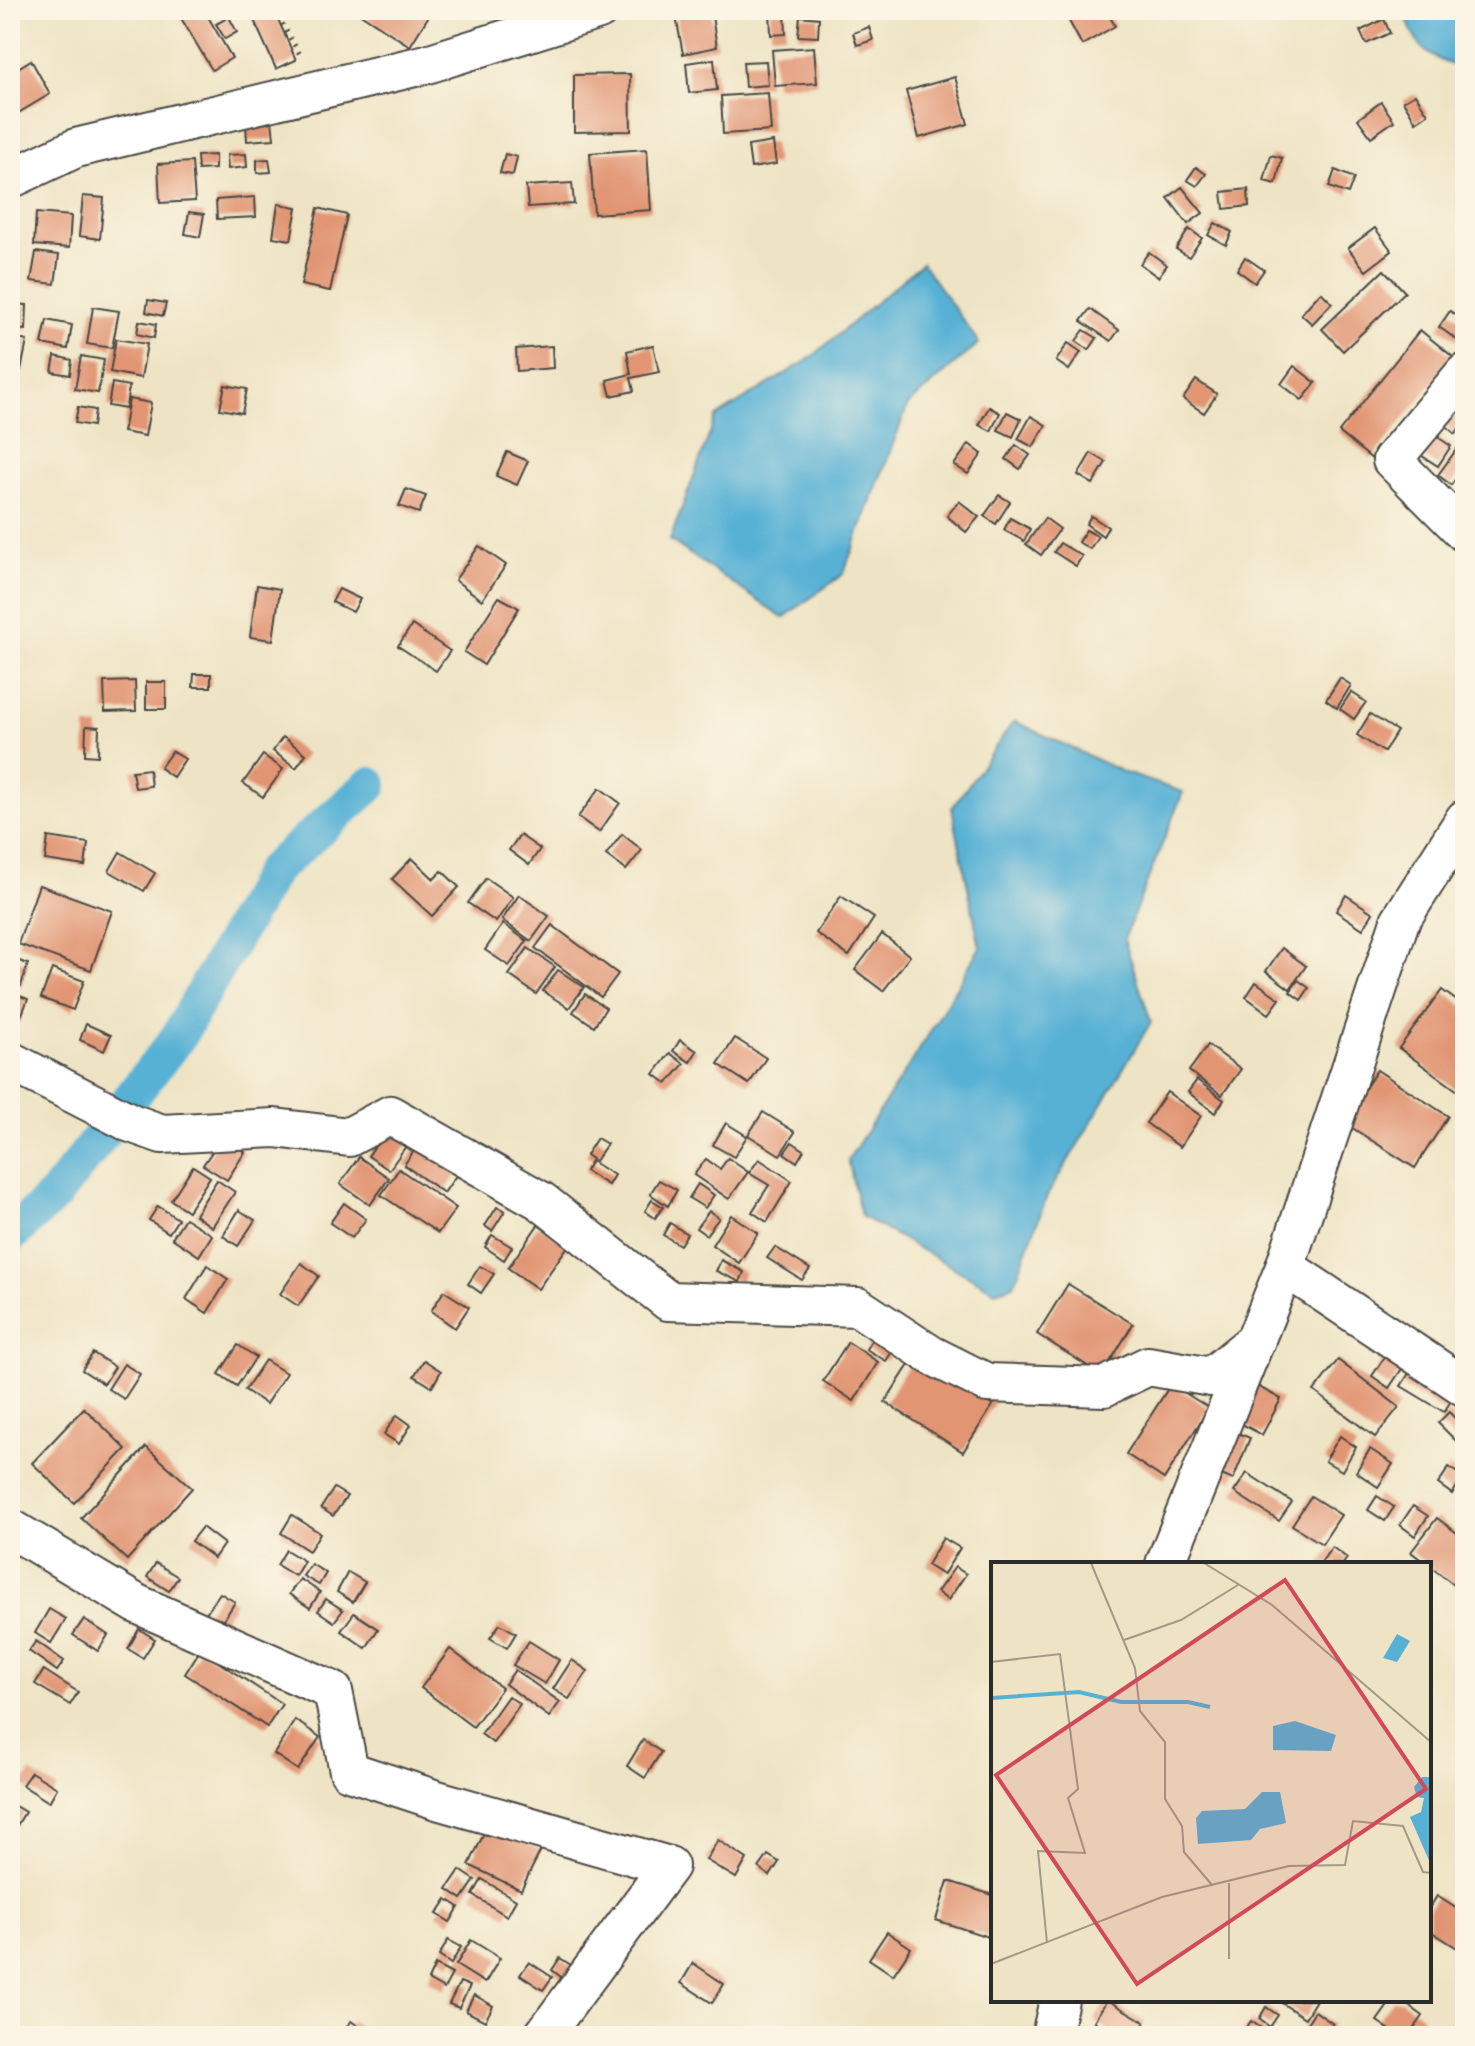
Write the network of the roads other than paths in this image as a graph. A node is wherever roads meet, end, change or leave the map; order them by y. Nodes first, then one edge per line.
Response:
1 (599, 10) edge
2 (10, 179) edge
3 (1465, 373) edge
4 (1465, 533) edge
5 (1465, 819) edge
6 (10, 1061) edge
7 (1285, 1267) junction
8 (1256, 1340) junction
9 (1465, 1387) edge
10 (10, 1528) edge
11 (1166, 1562) edge
12 (1059, 2002) edge
13 (543, 2036) edge
14 (1051, 2036) edge

1 - 2 street
3 - 4 street
5 - 7 street
6 - 8 street
7 - 8 street
7 - 9 street
8 - 11 street
10 - 13 street
12 - 14 street

